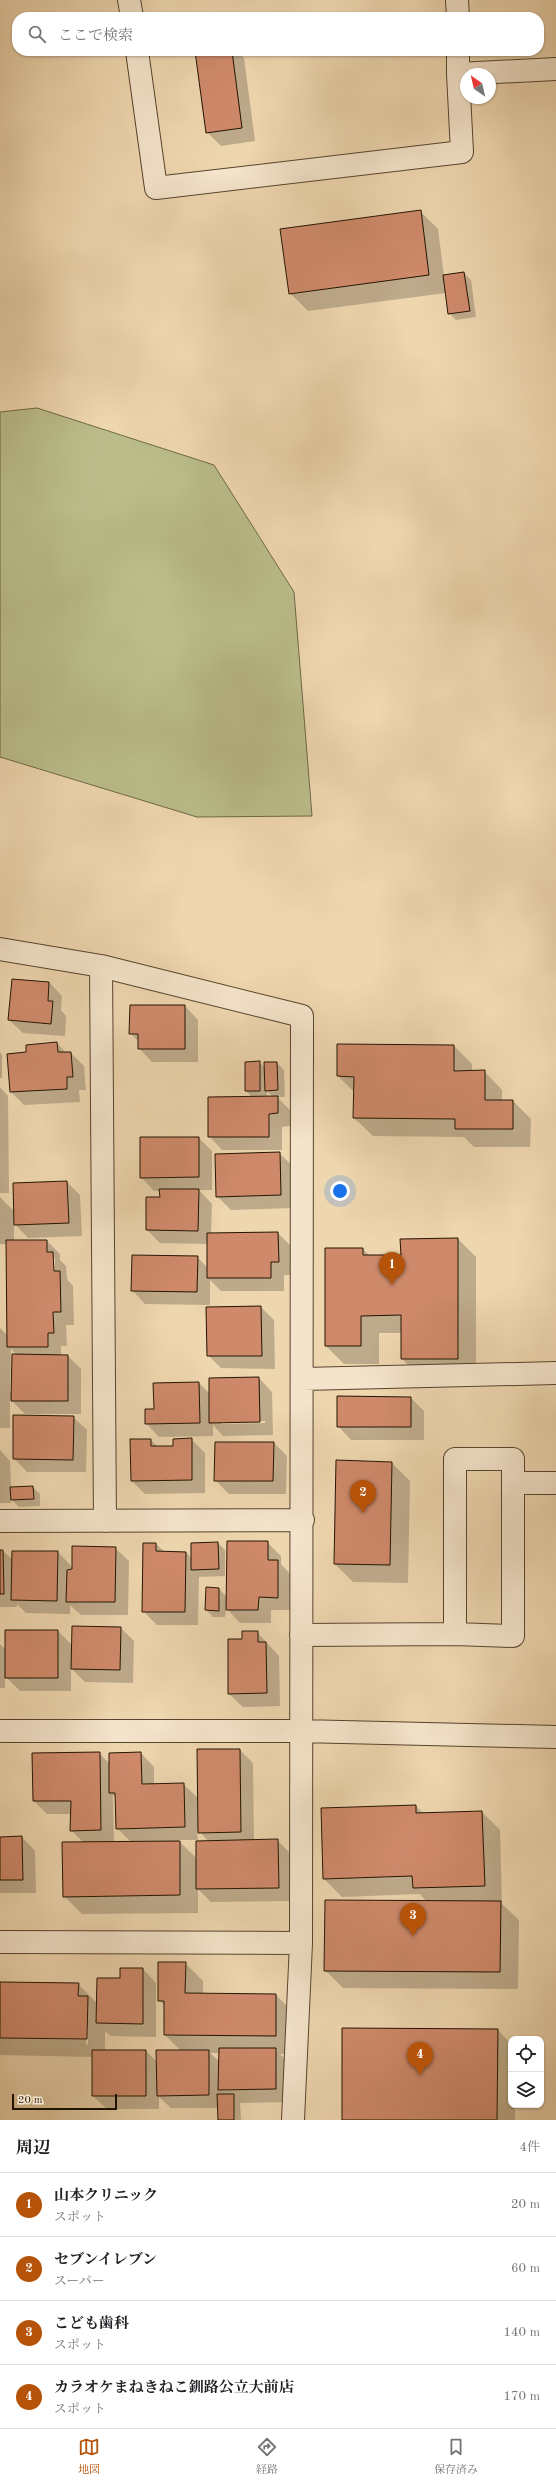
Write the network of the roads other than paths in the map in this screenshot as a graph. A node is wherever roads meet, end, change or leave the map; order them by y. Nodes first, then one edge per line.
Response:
1 (129, 0) edge
2 (457, 0) edge
3 (131, 12) edge
4 (458, 12) edge
5 (138, 56) edge
6 (458, 56) edge
7 (556, 69) edge
8 (458, 74) junction
9 (0, 949) edge
10 (101, 966) junction
11 (556, 1373) edge
12 (303, 1379) junction
13 (513, 1483) junction
14 (556, 1483) edge
15 (303, 1520) junction
16 (105, 1521) junction
17 (0, 1522) edge
18 (456, 1634) junction
19 (301, 1635) junction
20 (0, 1731) edge
21 (300, 1731) junction
22 (556, 1737) edge
23 (0, 1942) edge
24 (300, 1943) junction
25 (293, 2120) edge

1 - 3 street
2 - 4 street
5 - 8 street
6 - 8 street
7 - 8 street
9 - 10 street
10 - 12 street
10 - 16 street
11 - 12 street
12 - 15 street
13 - 14 street
13 - 18 street
13 - 18 street
15 - 16 street
15 - 19 street
16 - 17 street
18 - 19 street
19 - 21 street
20 - 21 street
21 - 22 street
21 - 24 street
23 - 24 street
24 - 25 street

